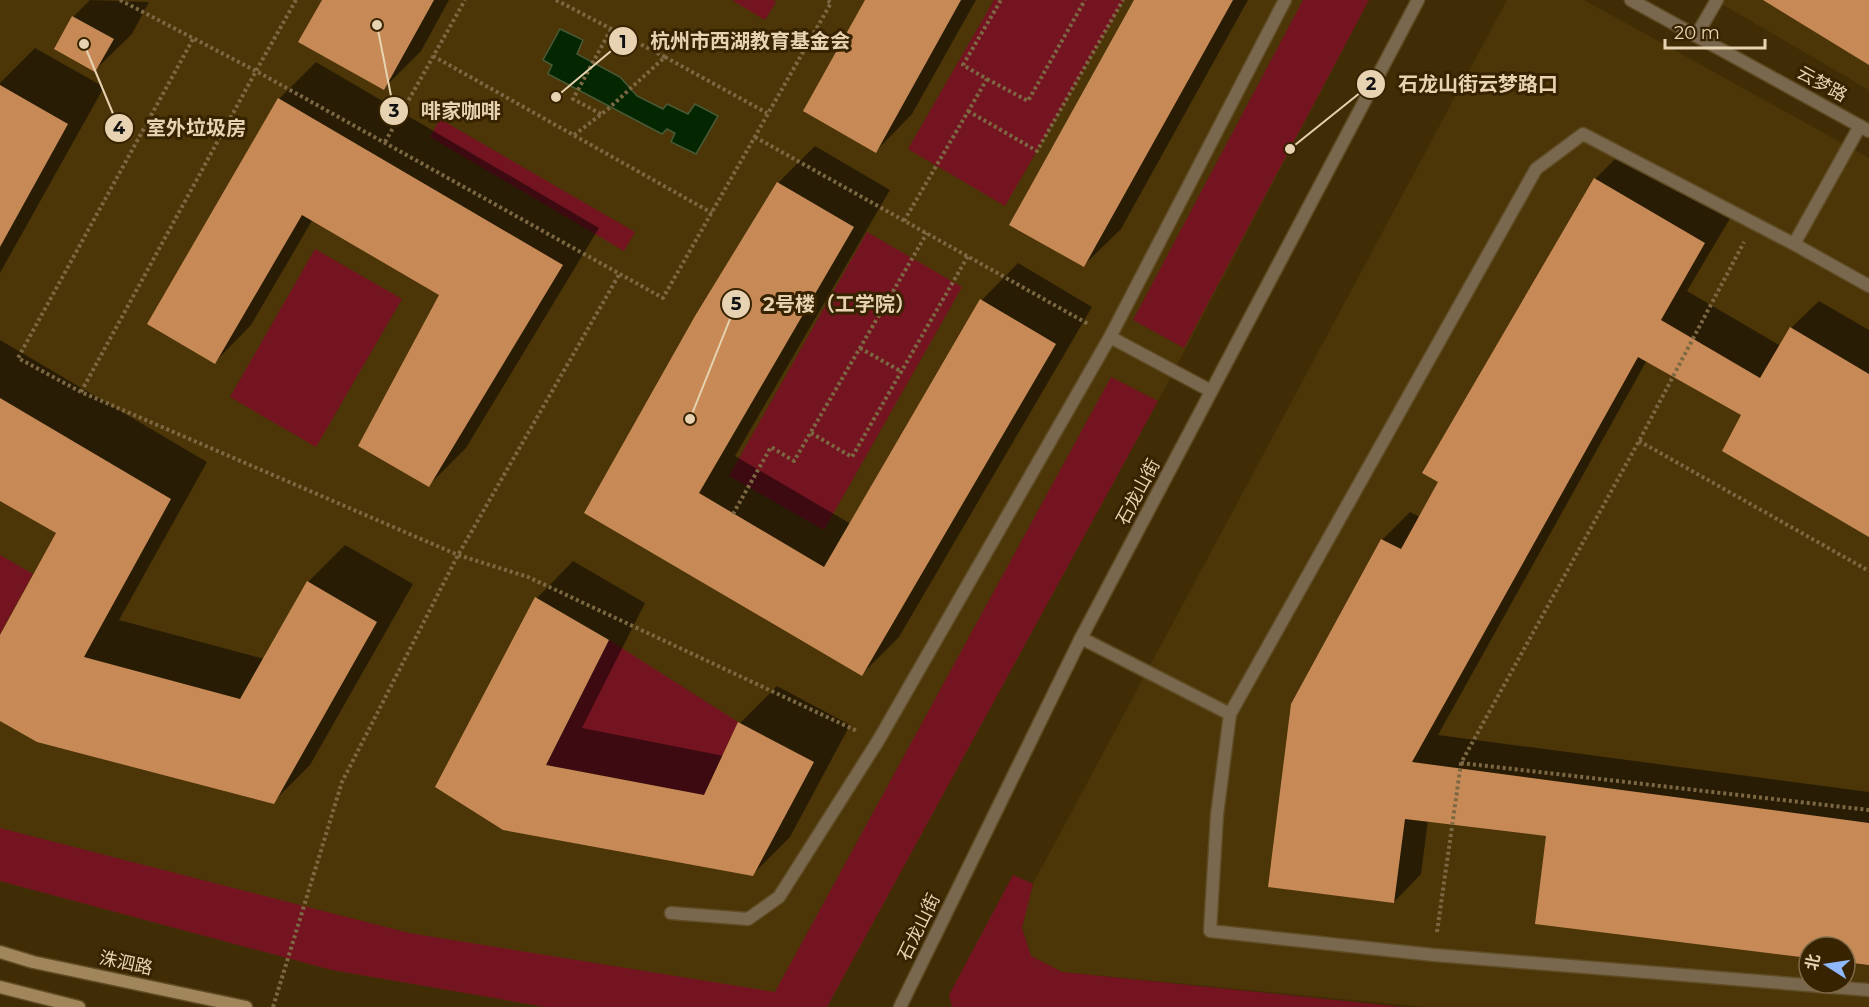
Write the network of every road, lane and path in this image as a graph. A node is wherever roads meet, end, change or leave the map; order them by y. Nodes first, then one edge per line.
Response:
1 (120, 0) edge
2 (296, 0) edge
3 (465, 0) edge
4 (556, 0) edge
5 (826, 0) edge
6 (1001, 0) edge
7 (1085, 0) edge
8 (1123, 0) edge
9 (1285, 0) edge
10 (1418, 0) edge
11 (1631, 0) edge
12 (1717, 0) edge
13 (611, 30) junction
14 (1696, 36) junction
15 (193, 39) junction
16 (433, 56) junction
17 (665, 57) junction
18 (256, 71) junction
19 (987, 79) junction
20 (968, 111) junction
21 (767, 113) junction
22 (601, 114) junction
23 (1864, 129) edge
24 (573, 136) junction
25 (755, 137) junction
26 (385, 142) junction
27 (712, 213) junction
28 (904, 221) junction
29 (1754, 223) junction
30 (927, 233) junction
31 (1794, 244) junction
32 (968, 256) junction
33 (620, 273) junction
34 (1869, 286) edge
35 (1110, 337) junction
36 (860, 348) junction
37 (902, 372) junction
38 (1211, 391) junction
39 (81, 392) junction
40 (811, 433) junction
41 (1639, 441) junction
42 (733, 513) dead end
43 (458, 555) junction
44 (1869, 571) edge
45 (1081, 638) junction
46 (1230, 714) junction
47 (878, 741) junction
48 (1461, 763) junction
49 (1869, 810) edge
50 (671, 913) dead end
51 (0, 952) edge
52 (1434, 955) junction
53 (0, 987) edge
54 (1869, 990) edge
55 (79, 1007) edge
56 (246, 1007) edge
57 (273, 1007) edge
58 (900, 1007) edge

1 - 15 path
2 - 18 path
3 - 16 path
4 - 13 path
5 - 21 path
6 - 19 path
7 - 19 path
8 - 20 path
9 - 35 street
10 - 38 street, 石龙山街
11 - 14 street, 云梦路
12 - 14 street
13 - 17 path
13 - 22 path
14 - 23 street, 云梦路
15 - 18 path
15 - 39 path
16 - 24 path
16 - 26 path
17 - 21 path
17 - 22 path
18 - 26 path
18 - 39 path
19 - 20 path
20 - 28 path
21 - 25 path
22 - 24 path
23 - 31 street
24 - 27 path
25 - 27 path
25 - 28 path
26 - 33 path
27 - 33 path
28 - 30 path
29 - 31 street
29 - 41 path
29 - 46 street
30 - 32 path
30 - 36 path
31 - 34 street
32 - 35 path
32 - 37 path
33 - 43 path
35 - 38 street
35 - 47 street
36 - 37 path
36 - 40 path
37 - 40 path
38 - 45 street, 石龙山街
39 - 43 path
40 - 42 path
41 - 44 path
41 - 48 path
43 - 47 path
43 - 57 path
45 - 46 street
45 - 58 street, 石龙山街
46 - 52 street
47 - 50 street
48 - 49 path
48 - 52 path
51 - 56 main road, 洙泗路
52 - 54 street
53 - 55 main road

